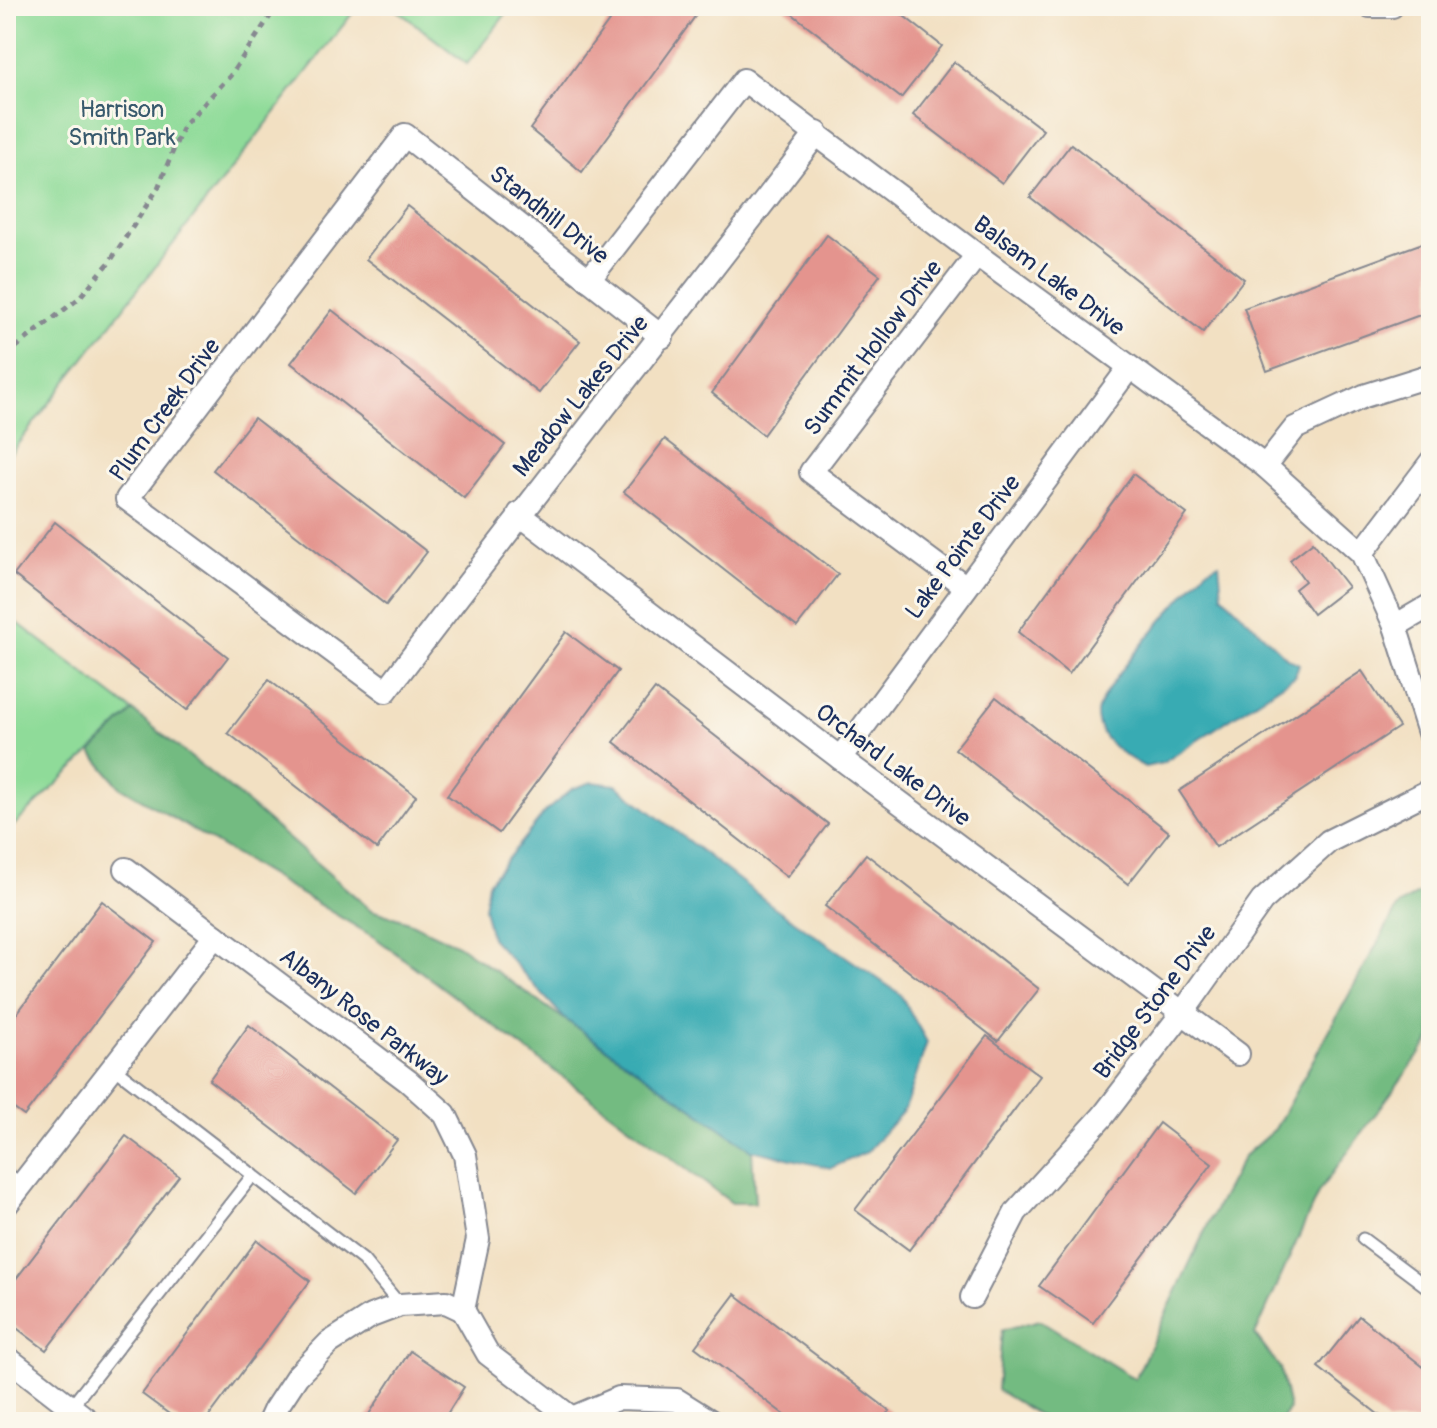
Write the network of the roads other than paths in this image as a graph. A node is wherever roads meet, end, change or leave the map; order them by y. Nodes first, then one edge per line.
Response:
1 (1370, 6) edge
2 (1392, 6) edge
3 (817, 133) junction
4 (405, 135) joint
5 (977, 255) junction
6 (589, 280) junction
7 (662, 337) junction
8 (1129, 368) junction
9 (1431, 375) edge
10 (1431, 462) edge
11 (1265, 466) junction
12 (519, 514) junction
13 (1362, 553) junction
14 (966, 587) junction
15 (1431, 605) edge
16 (1395, 626) junction
17 (386, 691) joint
18 (1431, 739) edge
19 (840, 758) junction
20 (1431, 790) edge
21 (126, 869) dead end
22 (215, 936) junction
23 (1183, 1012) junction
24 (1238, 1054) dead end
25 (113, 1067) junction
26 (253, 1175) junction
27 (14, 1179) edge
28 (6, 1205) edge
29 (1363, 1239) dead end
30 (1431, 1290) edge
31 (972, 1297) dead end
32 (400, 1305) junction
33 (463, 1310) junction
34 (6, 1357) edge
35 (71, 1407) junction
36 (574, 1420) edge
37 (90, 1422) edge
38 (269, 1422) edge
39 (712, 1422) edge

1 - 2 street
3 - 5 street, Balsam Lake Drive
3 - 6 street, Balsam Lake Drive
3 - 7 street, Meadow Lakes Drive
4 - 6 street, Standhill Drive
4 - 17 street, Plum Creek Drive
5 - 8 street, Balsam Lake Drive
5 - 14 street, Summit Hollow Drive
6 - 7 street, Standhill Drive
7 - 12 street, Meadow Lakes Drive
8 - 11 street, Balsam Lake Drive
8 - 14 street, Lake Pointe Drive
9 - 11 street
10 - 13 street
11 - 13 street, Balsam Lake Drive
12 - 17 street, Meadow Lakes Drive
12 - 19 street, Orchard Lake Drive
13 - 16 street, Balsam Lake Drive
14 - 19 street, Lake Pointe Drive
15 - 16 street
16 - 18 street, Balsam Lake Drive
19 - 23 street, Orchard Lake Drive
20 - 23 street, Bridge Stone Drive
21 - 22 street, Albany Rose Parkway
22 - 25 street
22 - 33 street, Albany Rose Parkway
23 - 24 street, Orchard Lake Drive
23 - 31 street, Bridge Stone Drive
25 - 26 lane
25 - 27 street
26 - 32 lane
26 - 35 lane
27 - 28 street
29 - 30 lane
32 - 33 street
32 - 38 street
33 - 36 street
34 - 35 street
35 - 37 street
36 - 39 street

